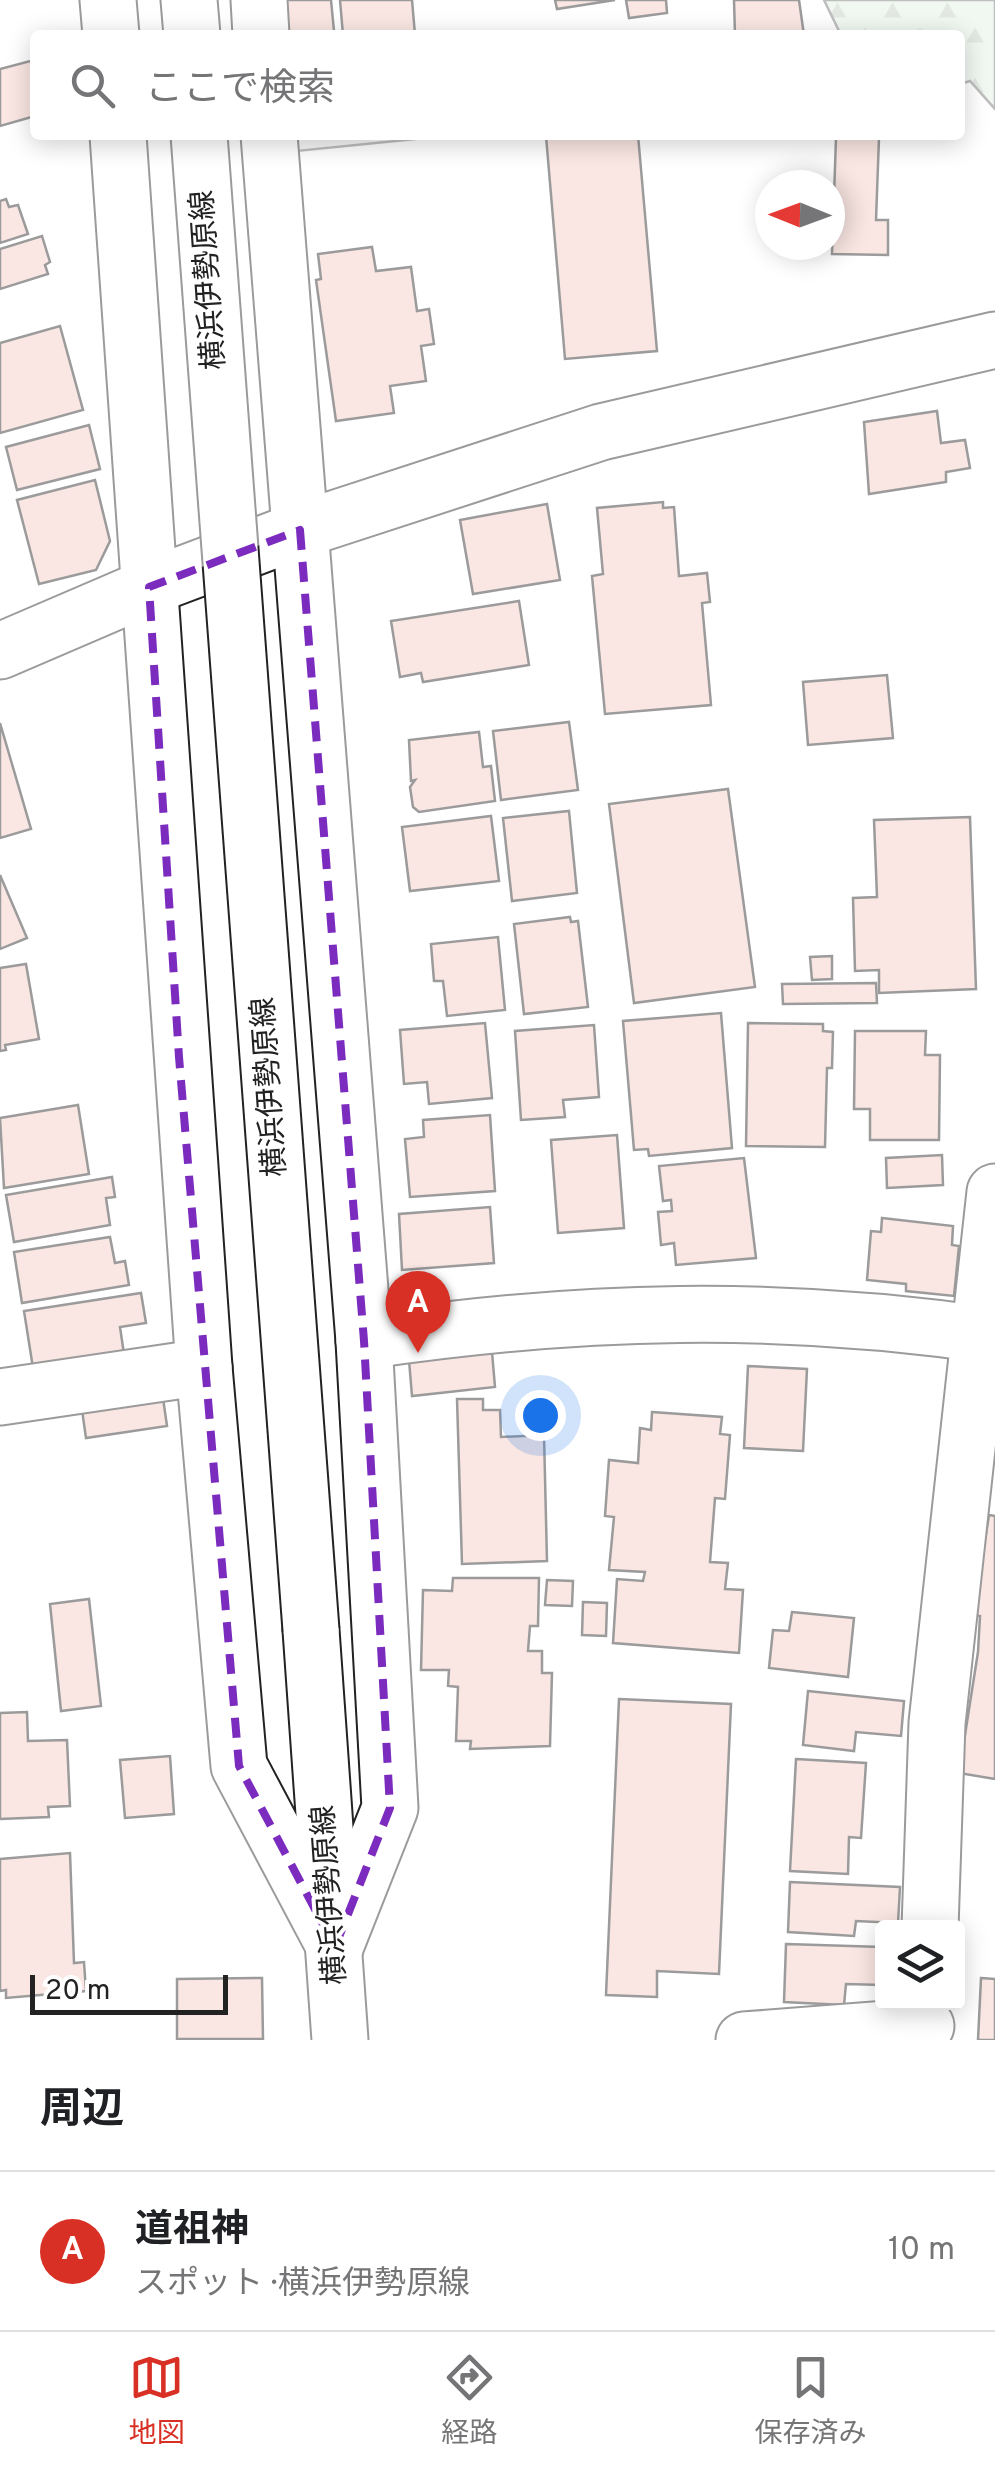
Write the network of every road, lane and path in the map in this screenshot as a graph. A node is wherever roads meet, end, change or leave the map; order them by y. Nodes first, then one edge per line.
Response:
1 (108, 0) edge
2 (189, 0) edge
3 (259, 0) edge
4 (111, 30) edge
5 (192, 30) edge
6 (259, 30) edge
7 (118, 140) edge
8 (199, 140) edge
9 (269, 140) edge
10 (994, 340) edge
11 (995, 357) edge
12 (300, 530) junction
13 (149, 587) junction
14 (0, 651) edge
15 (995, 1192) edge
16 (988, 1335) edge
17 (364, 1341) junction
18 (204, 1367) junction
19 (0, 1397) edge
20 (930, 1920) edge
21 (336, 1947) junction
22 (926, 2023) edge
23 (340, 2040) edge
24 (744, 2040) edge

1 - 4 street
2 - 5 street
3 - 6 street
7 - 13 street
8 - 21 street, 横浜伊勢原線, bridge
9 - 12 street
10 - 11 street
10 - 12 street
12 - 13 street
12 - 17 street
13 - 14 street
13 - 18 street
15 - 16 street
16 - 17 street
16 - 20 street
17 - 21 street
18 - 19 street
18 - 21 street
21 - 23 street, 横浜伊勢原線
22 - 24 street

